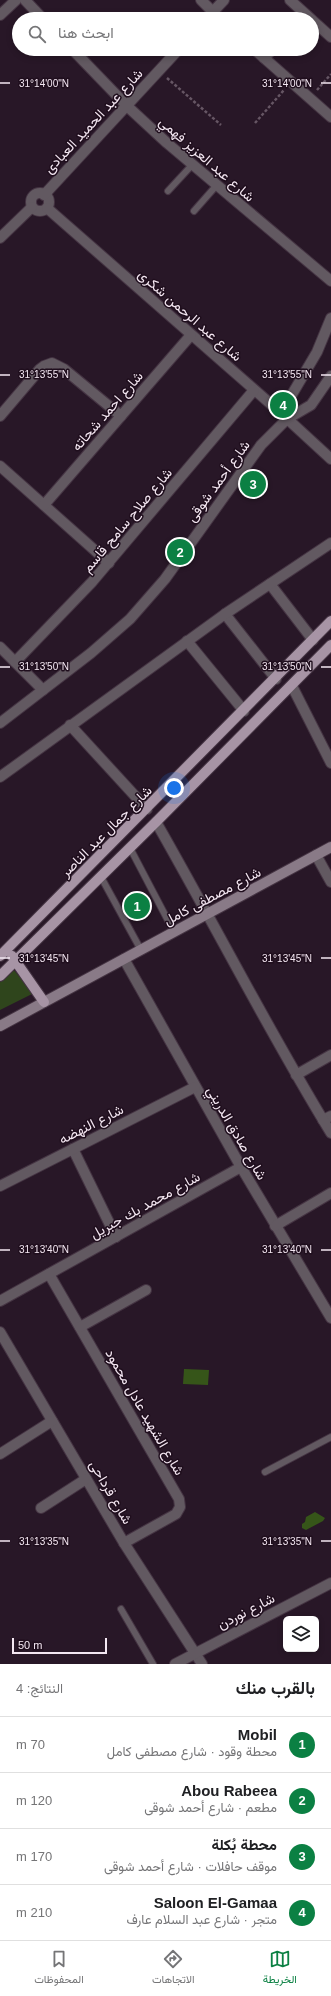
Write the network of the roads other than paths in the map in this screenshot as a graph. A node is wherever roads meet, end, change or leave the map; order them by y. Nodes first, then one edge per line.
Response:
1 (16, 0) edge
2 (25, 0) edge
3 (200, 0) edge
4 (224, 0) edge
5 (290, 0) edge
6 (36, 12) edge
7 (209, 12) edge
8 (216, 12) edge
9 (301, 12) edge
10 (0, 15) edge
11 (319, 28) edge
12 (331, 37) edge
13 (79, 56) edge
14 (173, 56) edge
15 (264, 58) edge
16 (127, 106) junction
17 (331, 117) edge
18 (192, 165) junction
19 (216, 186) junction
20 (168, 191) dead end
21 (44, 195) junction
22 (32, 207) junction
23 (47, 208) junction
24 (194, 211) dead end
25 (0, 238) edge
26 (331, 282) edge
27 (331, 318) edge
28 (192, 335) junction
29 (331, 376) edge
30 (254, 390) junction
31 (0, 416) edge
32 (122, 416) junction
33 (284, 416) junction
34 (331, 459) edge
35 (0, 466) edge
36 (44, 505) junction
37 (331, 543) edge
38 (109, 563) junction
39 (270, 584) junction
40 (225, 614) junction
41 (331, 621) edge
42 (313, 640) junction
43 (187, 642) junction
44 (331, 646) edge
45 (0, 647) edge
46 (14, 662) junction
47 (276, 679) junction
48 (292, 686) junction
49 (43, 690) junction
50 (244, 711) junction
51 (0, 723) edge
52 (70, 725) junction
53 (331, 763) edge
54 (0, 776) edge
55 (147, 809) junction
56 (156, 822) junction
57 (331, 847) edge
58 (130, 848) junction
59 (316, 855) junction
60 (101, 877) junction
61 (331, 882) edge
62 (208, 913) junction
63 (174, 932) junction
64 (141, 950) junction
65 (3, 953) edge
66 (124, 959) junction
67 (16, 960) junction
68 (0, 976) edge
69 (44, 1002) junction
70 (0, 1026) edge
71 (331, 1055) edge
72 (296, 1075) junction
73 (195, 1087) junction
74 (327, 1118) edge
75 (331, 1133) edge
76 (73, 1149) junction
77 (241, 1167) junction
78 (0, 1186) edge
79 (331, 1193) edge
80 (275, 1226) junction
81 (116, 1237) junction
82 (49, 1274) junction
83 (146, 1290) dead end
84 (0, 1301) edge
85 (331, 1318) edge
86 (80, 1327) junction
87 (0, 1332) edge
88 (52, 1421) junction
89 (331, 1437) edge
90 (0, 1454) edge
91 (265, 1472) dead end
92 (86, 1479) junction
93 (41, 1508) dead end
94 (124, 1543) junction
95 (331, 1583) edge
96 (121, 1609) dead end
97 (195, 1653) junction
98 (153, 1664) edge
99 (174, 1664) edge
100 (202, 1664) edge

1 - 10 street
2 - 6 street
3 - 7 street
4 - 8 street
5 - 9 street
11 - 12 street
13 - 16 street, شارع عبد العزيز فهمي
14 - 16 street, شارع عبد الحميد العبادى
15 - 17 street
16 - 18 street, شارع عبد العزيز فهمي
16 - 21 street, شارع عبد الحميد العبادى
18 - 19 street, شارع عبد العزيز فهمي
18 - 20 lane
19 - 24 lane
19 - 26 street, شارع عبد العزيز فهمي
21 - 22 street
21 - 23 street
22 - 23 street
22 - 25 street
23 - 28 street, شارع عبد الرحمن شكرى
27 - 33 street
28 - 30 street, شارع عبد الرحمن شكرى
28 - 32 street, شارع احمد شحاته
29 - 33 street
30 - 33 street, شارع عبد الرحمن شكرى
30 - 38 street, شارع صلاح سامح قاسم
31 - 32 street
32 - 36 street, شارع احمد شحاته
33 - 34 street, شارع عبد الرحمن شكرى
33 - 49 street, شارع أحمد شوقى
35 - 36 street
36 - 38 street
37 - 39 street
38 - 46 street, شارع صلاح سامح قاسم
39 - 40 street
39 - 42 street
40 - 43 street
40 - 47 street
41 - 42 main road, شارع جمال عبد الناصر
42 - 47 main road, شارع جمال عبد الناصر
43 - 50 street
43 - 52 street
44 - 48 main road, شارع جمال عبد الناصر
45 - 46 street
46 - 49 street
47 - 50 main road, شارع جمال عبد الناصر
48 - 53 street
48 - 56 main road, شارع جمال عبد الناصر
49 - 51 street, شارع أحمد شوقى
50 - 55 main road, شارع جمال عبد الناصر
52 - 54 street
52 - 55 street
55 - 65 main road, شارع جمال عبد الناصر
56 - 58 main road, شارع جمال عبد الناصر
56 - 62 street
57 - 59 main road, شارع مصطفى كامل
58 - 60 main road, شارع جمال عبد الناصر
58 - 63 lane
59 - 61 street
59 - 62 main road, شارع مصطفى كامل
60 - 64 lane
60 - 67 main road, شارع جمال عبد الناصر
62 - 63 main road, شارع مصطفى كامل
62 - 72 street
63 - 64 main road, شارع مصطفى كامل
64 - 66 main road, شارع مصطفى كامل
65 - 67 main road
66 - 69 main road, شارع مصطفى كامل
66 - 73 street, شارع صادق الدريني
67 - 68 main road, شارع جمال عبد الناصر
67 - 69 main road
69 - 70 main road, شارع مصطفى كامل
71 - 72 street
72 - 74 street
73 - 76 street, شارع النهضه
73 - 77 street, شارع صادق الدريني
74 - 75 street
76 - 78 street, شارع النهضه
76 - 81 street
77 - 80 street, شارع صادق الدريني
77 - 81 street, شارع محمد بك جبريل
79 - 80 street
80 - 85 street, شارع صادق الدريني
81 - 82 street, شارع محمد بك جبريل
82 - 84 street, شارع محمد بك جبريل
82 - 86 street, شارع الشهيد عادل محمود
83 - 86 street
86 - 94 street, شارع الشهيد عادل محمود
87 - 88 street, شارع قرداحى
88 - 90 street
88 - 92 street, شارع قرداحى
89 - 91 lane
92 - 93 street
92 - 94 street, شارع قرداحى
94 - 97 street, شارع قرداحى
95 - 97 street, شارع نوردن
96 - 98 lane
97 - 99 street, شارع نوردن
97 - 100 street, شارع قرداحى

